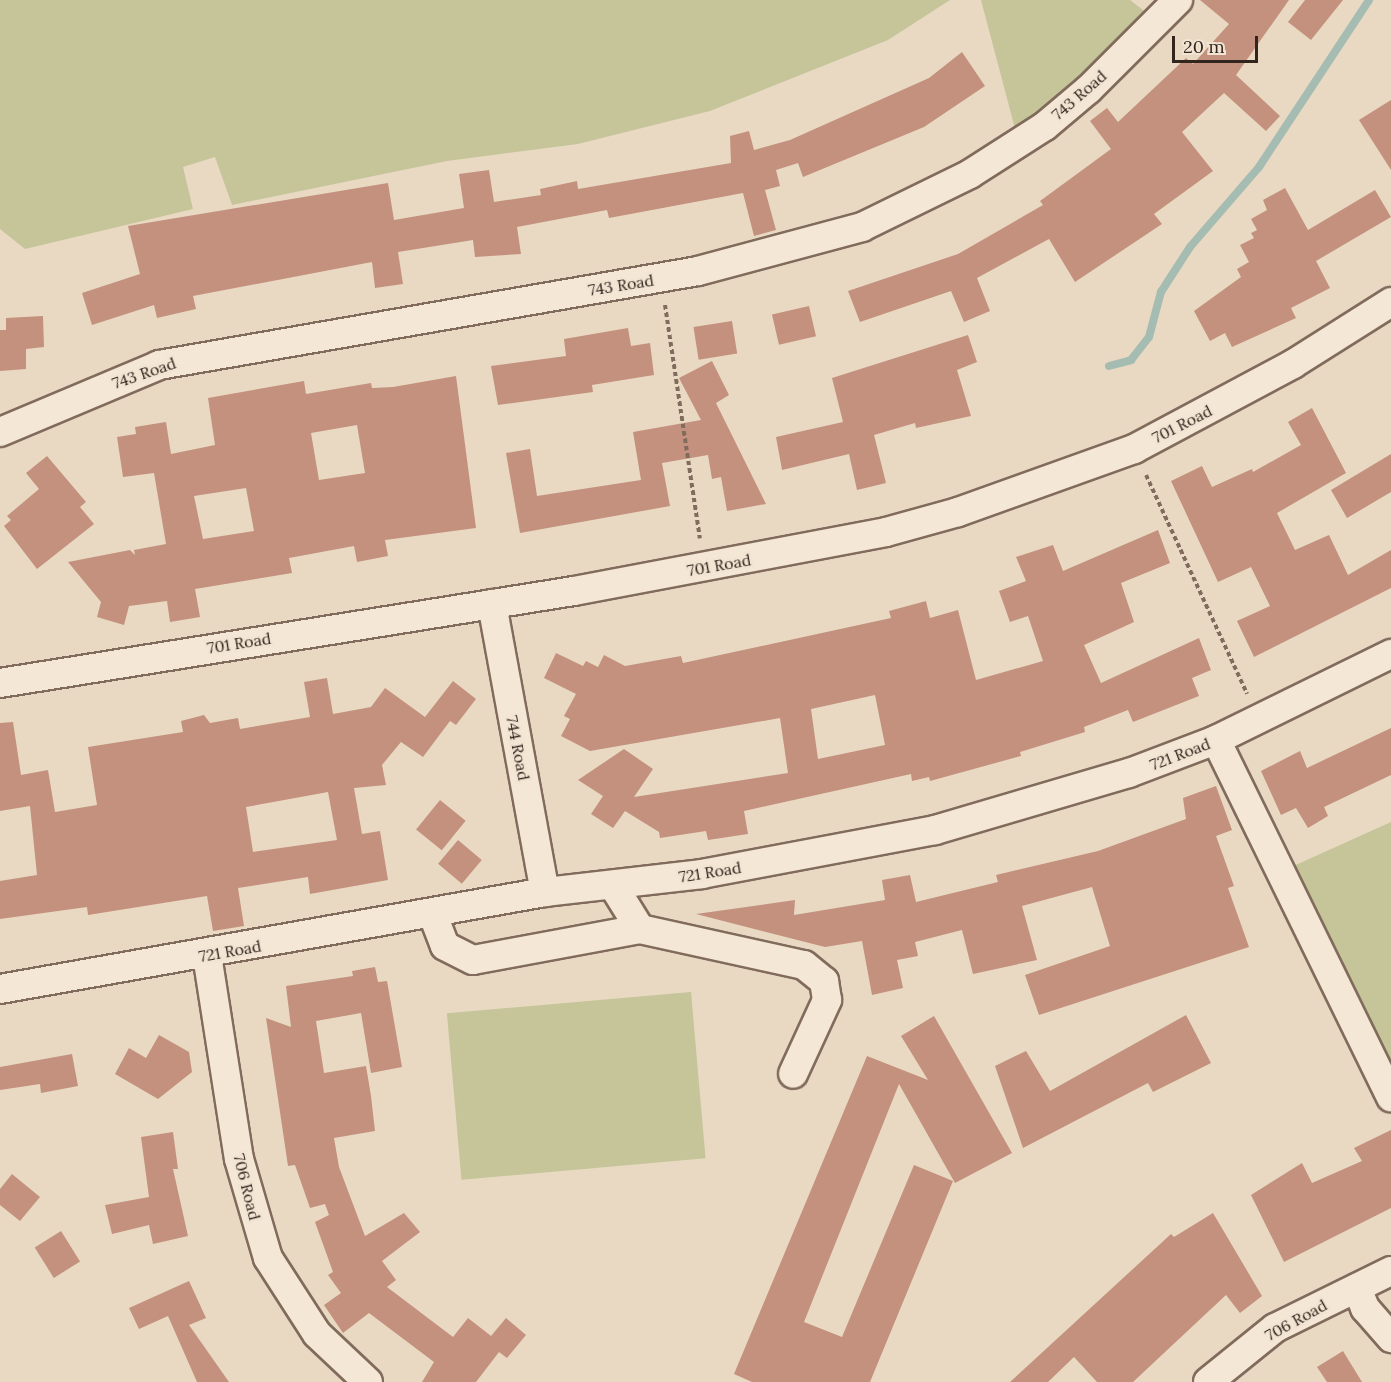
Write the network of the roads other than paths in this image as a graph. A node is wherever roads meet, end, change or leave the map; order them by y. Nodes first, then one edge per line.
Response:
1 (1178, 0) edge
2 (1391, 302) edge
3 (0, 432) edge
4 (492, 604) junction
5 (1391, 654) edge
6 (2, 676) edge
7 (1216, 740) junction
8 (615, 887) junction
9 (545, 892) junction
10 (433, 915) junction
11 (640, 929) junction
12 (207, 955) junction
13 (0, 989) edge
14 (793, 1074) dead end
15 (1391, 1098) edge
16 (1391, 1271) edge
17 (1357, 1288) junction
18 (1391, 1338) edge
19 (368, 1382) edge
20 (1208, 1382) edge

1 - 3 street, 743 Road
2 - 4 street, 701 Road
4 - 6 street, 701 Road
4 - 9 street, 744 Road
5 - 7 street, 721 Road
7 - 8 street, 721 Road
7 - 15 street
8 - 9 street, 721 Road
8 - 11 street
9 - 10 street, 721 Road
10 - 11 street
10 - 12 street, 721 Road
11 - 14 street
12 - 13 street, 721 Road
12 - 19 street, 706 Road
16 - 17 street, 706 Road
17 - 18 street
17 - 20 street, 706 Road

